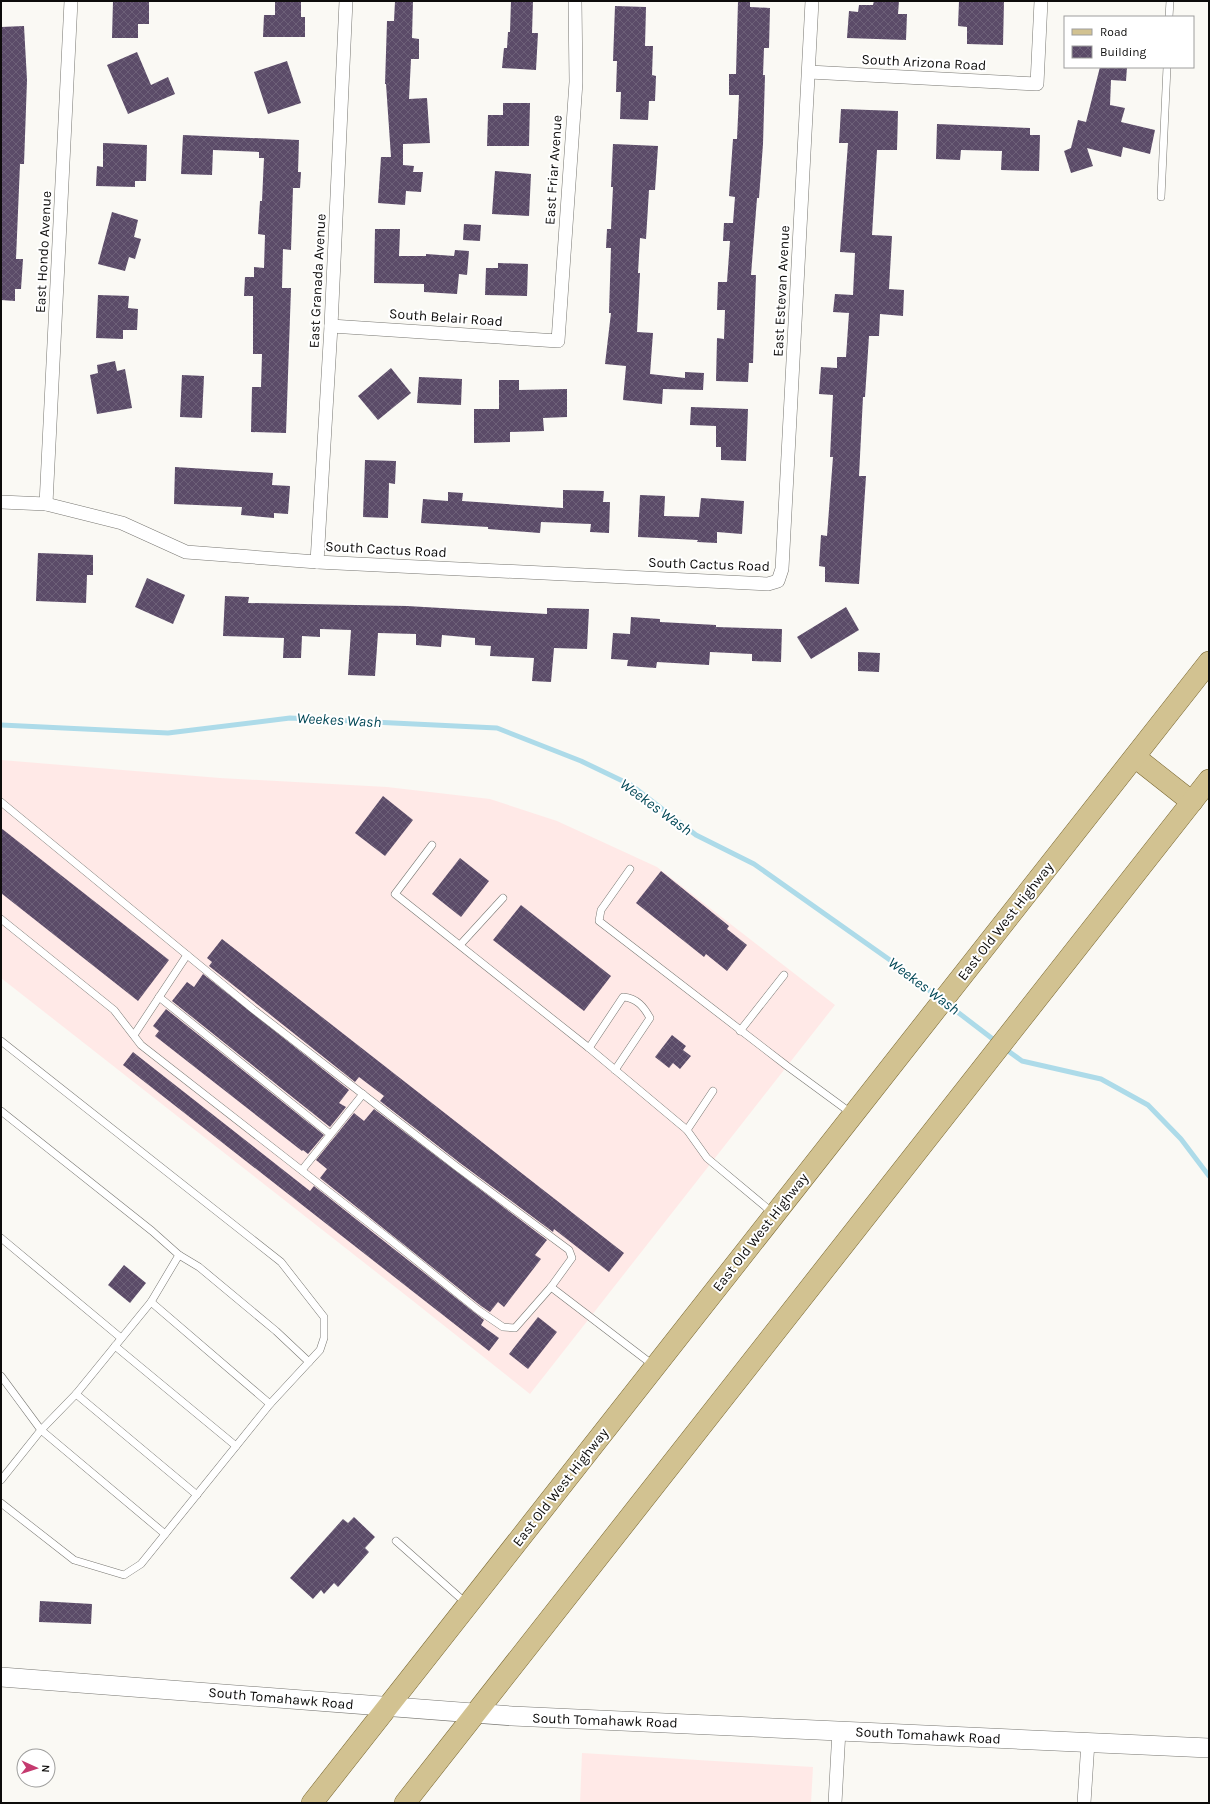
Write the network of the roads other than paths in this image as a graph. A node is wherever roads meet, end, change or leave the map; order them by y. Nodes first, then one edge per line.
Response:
1 (71, 1) edge
2 (346, 1) edge
3 (575, 1) edge
4 (812, 1) edge
5 (1041, 1) edge
6 (1170, 1) edge
7 (1169, 16) edge
8 (1167, 68) edge
9 (809, 72) junction
10 (1161, 197) dead end
11 (332, 326) junction
12 (558, 341) joint
13 (1, 502) edge
14 (46, 504) junction
15 (317, 562) junction
16 (778, 581) joint
17 (1209, 662) edge
18 (1135, 757) junction
19 (1209, 780) edge
20 (1, 802) edge
21 (1192, 802) junction
22 (432, 845) dead end
23 (630, 869) dead end
24 (503, 898) dead end
25 (1, 919) edge
26 (460, 945) junction
27 (186, 955) junction
28 (784, 975) dead end
29 (159, 997) junction
30 (740, 1031) junction
31 (134, 1035) junction
32 (1, 1041) edge
33 (588, 1048) junction
34 (615, 1070) junction
35 (713, 1091) dead end
36 (363, 1094) junction
37 (1, 1111) edge
38 (853, 1114) junction
39 (687, 1130) junction
40 (330, 1134) junction
41 (302, 1170) junction
42 (774, 1214) junction
43 (1, 1238) edge
44 (179, 1255) junction
45 (551, 1287) junction
46 (151, 1302) junction
47 (121, 1338) junction
48 (115, 1346) junction
49 (309, 1362) junction
50 (655, 1366) junction
51 (1, 1376) edge
52 (76, 1394) junction
53 (270, 1404) junction
54 (41, 1430) junction
55 (236, 1446) junction
56 (1, 1480) edge
57 (197, 1495) junction
58 (1, 1503) edge
59 (165, 1534) junction
60 (396, 1541) dead end
61 (468, 1604) junction
62 (1, 1677) edge
63 (388, 1707) junction
64 (475, 1714) junction
65 (839, 1730) junction
66 (1088, 1742) junction
67 (1209, 1748) edge
68 (312, 1803) edge
69 (405, 1803) edge
70 (835, 1803) edge
71 (1084, 1803) edge

1 - 14 street, East Hondo Avenue
2 - 11 street, East Granada Avenue
3 - 12 street, East Friar Avenue
4 - 9 street, East Estevan Avenue
5 - 9 street, South Arizona Road
6 - 7 lane
8 - 10 lane
9 - 16 street, East Estevan Avenue
11 - 12 street, South Belair Road
11 - 15 street, East Granada Avenue
13 - 14 street, South Cactus Road
14 - 15 street, South Cactus Road
15 - 16 street, South Cactus Road
17 - 18 main road, East Old West Highway
18 - 21 main road
18 - 38 main road, East Old West Highway
19 - 21 main road
20 - 27 lane
21 - 64 main road
22 - 26 lane
23 - 30 lane
24 - 26 lane
25 - 31 lane
26 - 33 lane
27 - 29 lane
27 - 36 lane
28 - 30 lane
29 - 31 lane
29 - 40 lane
30 - 38 lane
31 - 41 lane
32 - 49 lane
33 - 34 lane
33 - 34 lane
34 - 39 lane
35 - 39 lane
36 - 40 lane
36 - 45 lane
37 - 44 lane
38 - 42 main road, East Old West Highway
39 - 42 lane
40 - 41 lane
41 - 45 lane
42 - 50 main road, East Old West Highway
43 - 47 lane
44 - 46 lane
44 - 49 lane
45 - 50 lane
46 - 47 lane
46 - 53 lane
47 - 48 lane
48 - 52 lane
48 - 55 lane
49 - 53 lane
50 - 61 main road, East Old West Highway
51 - 54 lane
52 - 54 lane
52 - 57 lane
53 - 55 lane
54 - 56 lane
54 - 59 lane
55 - 57 lane
57 - 59 lane
58 - 59 lane
60 - 61 lane
61 - 63 main road, East Old West Highway
62 - 63 main road, South Tomahawk Road
63 - 64 main road, South Tomahawk Road
63 - 68 main road, East Old West Highway
64 - 65 main road, South Tomahawk Road
64 - 69 main road
65 - 66 main road, South Tomahawk Road
65 - 70 street
66 - 67 main road, South Tomahawk Road
66 - 71 street

